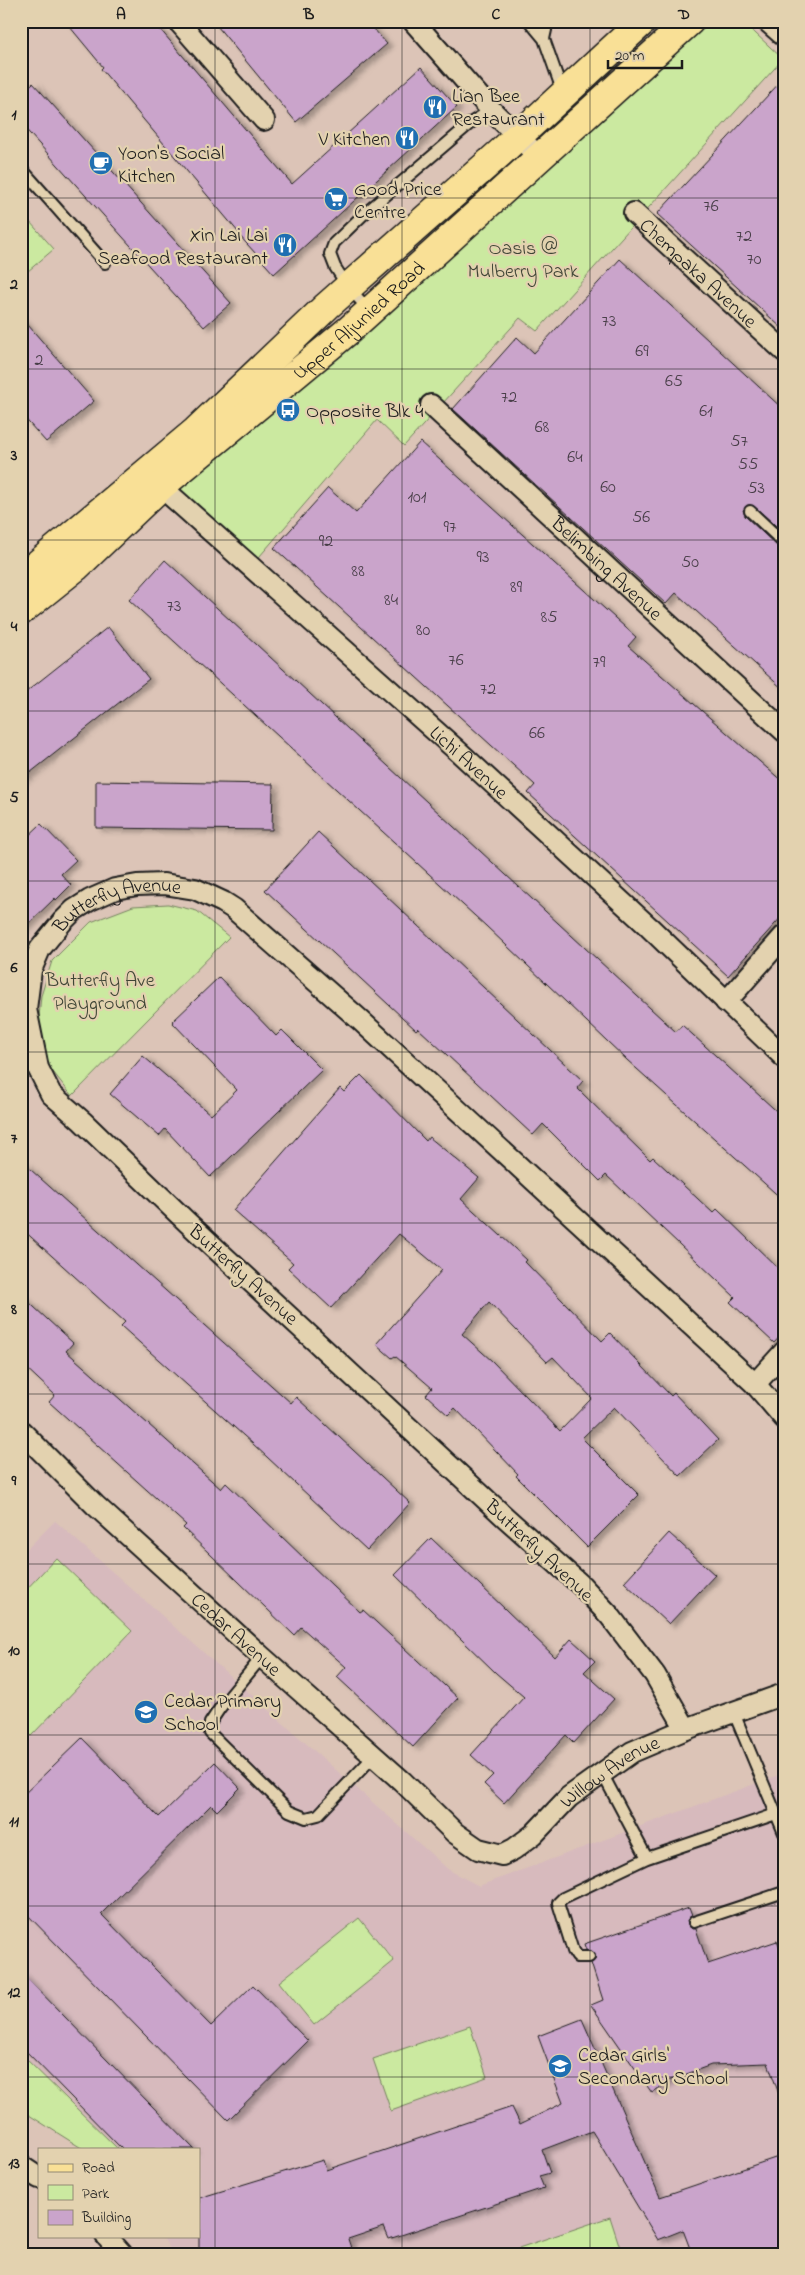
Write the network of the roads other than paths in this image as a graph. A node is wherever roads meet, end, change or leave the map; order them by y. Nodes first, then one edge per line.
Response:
1 (178, 21) edge
2 (413, 21) edge
3 (528, 21) edge
4 (690, 21) edge
5 (767, 21) edge
6 (634, 24) edge
7 (784, 36) edge
8 (564, 94) junction
9 (491, 110) junction
10 (264, 120) dead end
11 (518, 135) junction
12 (540, 158) junction
13 (21, 168) edge
14 (634, 213) dead end
15 (105, 263) dead end
16 (348, 287) junction
17 (370, 311) junction
18 (784, 351) edge
19 (431, 405) dead end
20 (154, 481) junction
21 (750, 512) dead end
22 (784, 543) edge
23 (21, 578) edge
24 (21, 611) edge
25 (784, 731) edge
26 (784, 936) edge
27 (726, 1002) junction
28 (784, 1057) edge
29 (784, 1352) edge
30 (755, 1384) junction
31 (784, 1418) edge
32 (21, 1431) edge
33 (262, 1657) junction
34 (784, 1694) edge
35 (734, 1713) junction
36 (686, 1729) junction
37 (373, 1757) junction
38 (602, 1773) junction
39 (776, 1814) junction
40 (455, 1832) joint
41 (784, 1832) edge
42 (647, 1858) junction
43 (784, 1892) edge
44 (694, 1922) dead end
45 (589, 1957) dead end
46 (21, 2166) edge
47 (38, 2177) edge
48 (108, 2238) edge
49 (122, 2254) edge

1 - 10 street
2 - 9 street
3 - 8 lane
4 - 12 main road, Upper Aljunied Road
5 - 7 street
6 - 8 main road, Upper Aljunied Road
8 - 11 main road, Upper Aljunied Road
9 - 11 street
9 - 16 lane
11 - 12 street
11 - 16 main road, Upper Aljunied Road
12 - 17 main road, Upper Aljunied Road
13 - 15 lane
14 - 18 street, Chempaka Avenue
16 - 17 lane
16 - 20 main road, Upper Aljunied Road
17 - 20 main road, Upper Aljunied Road
19 - 25 street, Belimbing Avenue
20 - 23 main road, Upper Aljunied Road
20 - 24 main road, Upper Aljunied Road
20 - 27 street, Lichi Avenue
21 - 22 lane
26 - 27 street
27 - 28 street, Lichi Avenue
29 - 30 street
30 - 31 street, Butterfly Avenue
30 - 36 street, Butterfly Avenue
32 - 33 street, Cedar Avenue
33 - 37 street, Cedar Avenue
33 - 37 lane
34 - 35 street, Willow Avenue
35 - 36 street, Willow Avenue
35 - 39 lane
36 - 38 street, Willow Avenue
37 - 40 street, Cedar Avenue
38 - 40 street, Willow Avenue
38 - 42 lane
39 - 41 lane
39 - 42 lane
42 - 45 lane
43 - 44 lane
46 - 47 street
48 - 49 street

